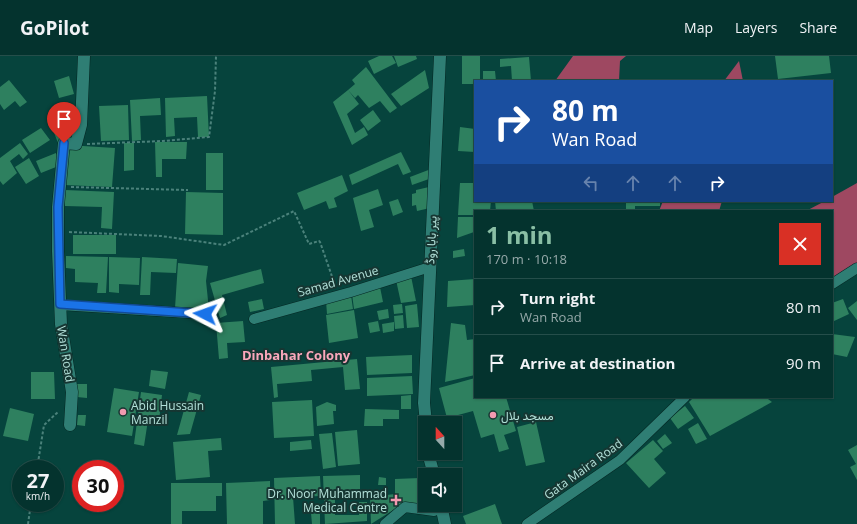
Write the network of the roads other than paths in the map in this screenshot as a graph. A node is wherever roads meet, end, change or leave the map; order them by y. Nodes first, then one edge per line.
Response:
1 (84, 56) edge
2 (440, 56) edge
3 (430, 267) junction
4 (857, 268) edge
5 (833, 283) edge
6 (60, 304) junction
7 (205, 314) dead end
8 (254, 319) dead end
9 (684, 398) edge
10 (425, 416) edge
11 (70, 425) dead end
12 (418, 509) edge
13 (442, 512) edge
14 (385, 524) edge
15 (445, 524) edge
16 (527, 524) edge

1 - 6 main road, Wan Road
2 - 3 main road, پیر بابا روڈ
3 - 8 street, Samad Avenue
3 - 10 main road, پیر بابا روڈ
4 - 5 street
6 - 7 street
6 - 11 main road, Wan Road
9 - 16 street, Gata Maira Road
12 - 14 street
13 - 15 main road

